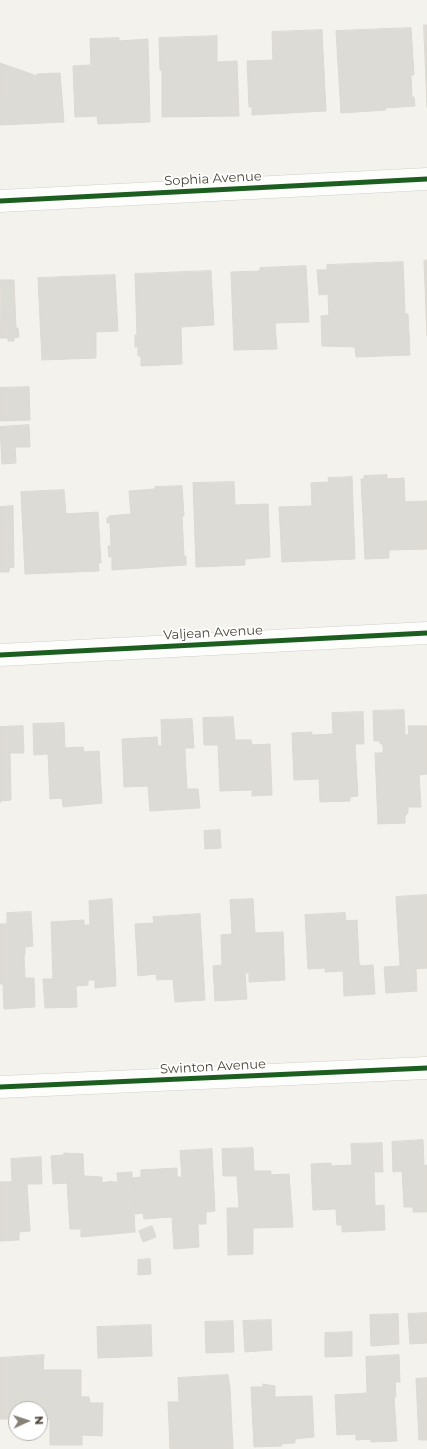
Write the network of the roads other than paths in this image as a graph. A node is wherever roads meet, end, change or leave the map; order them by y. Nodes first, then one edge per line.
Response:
1 (427, 179) edge
2 (0, 201) edge
3 (427, 633) edge
4 (0, 655) edge
5 (427, 1068) edge
6 (0, 1087) edge

1 - 2 street, Sophia Avenue
3 - 4 street, Valjean Avenue
5 - 6 street, Swinton Avenue

